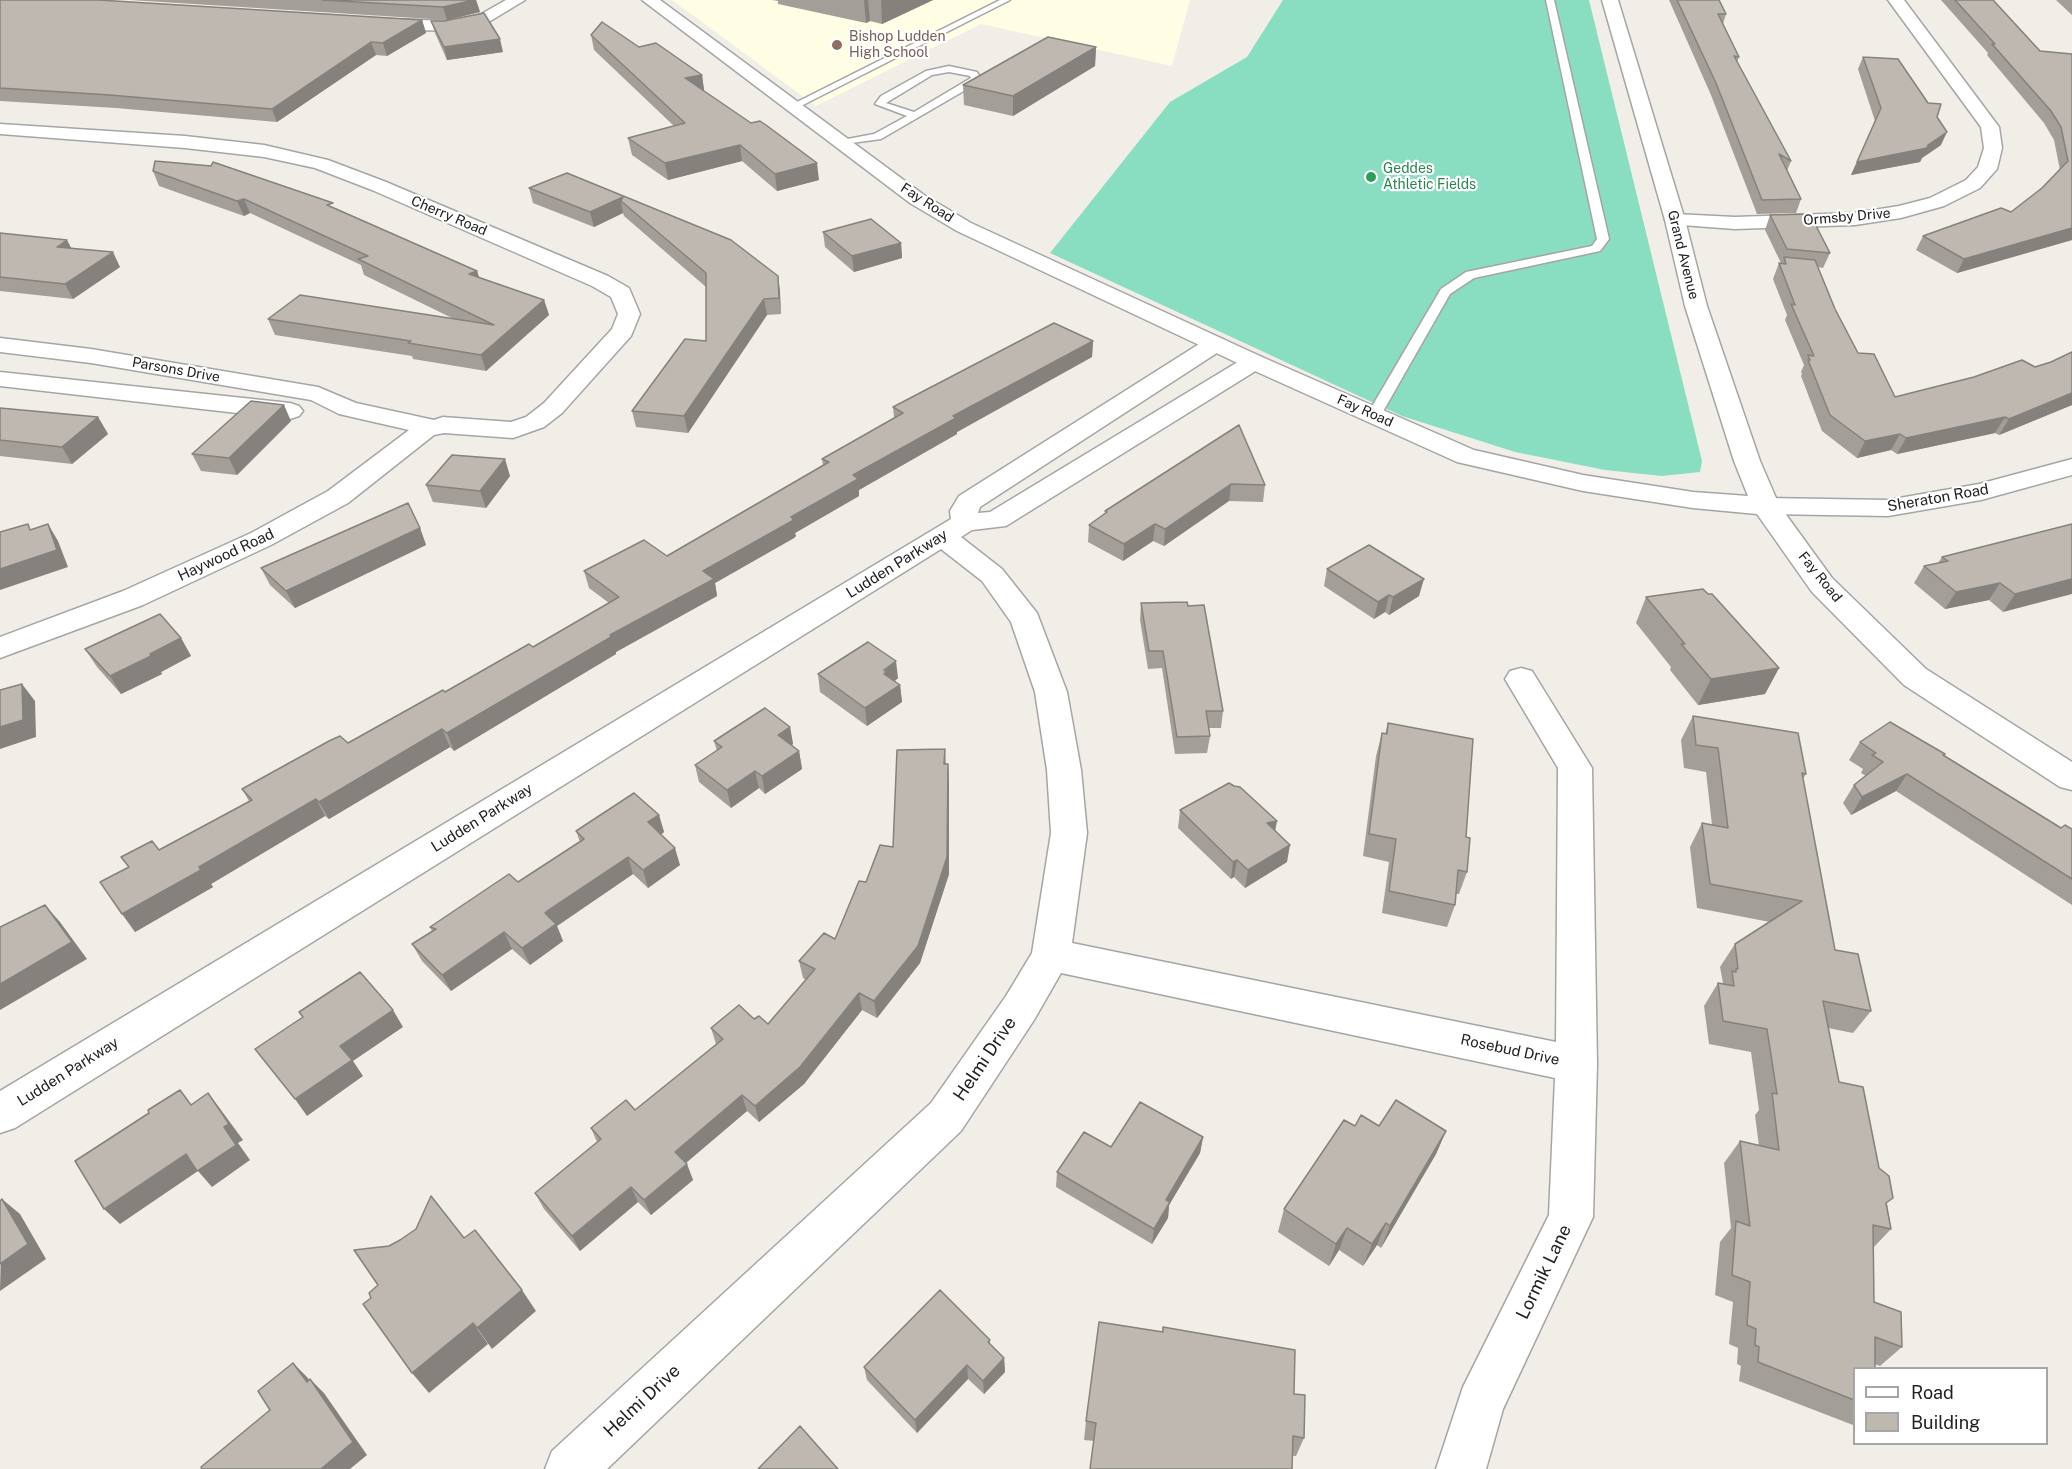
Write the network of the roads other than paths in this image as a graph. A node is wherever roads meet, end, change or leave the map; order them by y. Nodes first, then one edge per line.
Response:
1 (517, 0) edge
2 (1006, 0) edge
3 (1550, 0) edge
4 (1610, 0) edge
5 (1896, 0) edge
6 (657, 1) edge
7 (361, 23) edge
8 (792, 107) junction
9 (915, 115) junction
10 (0, 129) edge
11 (842, 143) junction
12 (1675, 220) junction
13 (1215, 344) junction
14 (0, 345) edge
15 (1254, 362) junction
16 (0, 379) edge
17 (348, 409) junction
18 (1374, 415) junction
19 (432, 427) junction
20 (2072, 467) edge
21 (1766, 506) junction
22 (953, 529) junction
23 (0, 648) edge
24 (1521, 679) dead end
25 (2072, 778) edge
26 (1051, 955) junction
27 (1576, 1064) junction
28 (0, 1114) edge
29 (570, 1469) edge
30 (1461, 1469) edge

1 - 7 street
2 - 8 lane
3 - 18 lane
4 - 12 street, Grand Avenue
5 - 12 street, Ormsby Drive
6 - 8 street, Fay Road
8 - 11 street, Fay Road
9 - 9 lane
9 - 11 lane
10 - 19 street, Cherry Road
11 - 13 street, Fay Road
12 - 21 street, Grand Avenue
13 - 15 street, Fay Road
13 - 22 street, Ludden Parkway
14 - 17 street, Parsons Drive
15 - 18 street, Fay Road
15 - 22 street, Ludden Parkway
16 - 17 street, Parsons Drive
17 - 19 street, Parsons Drive
18 - 21 street, Fay Road
19 - 23 street, Haywood Road
20 - 21 street, Sheraton Road
21 - 25 street, Fay Road
22 - 26 street, Helmi Drive
22 - 28 street, Ludden Parkway
24 - 27 street, Rosebud Drive
26 - 27 street, Rosebud Drive
26 - 29 street, Helmi Drive
27 - 30 street, Lormik Lane

